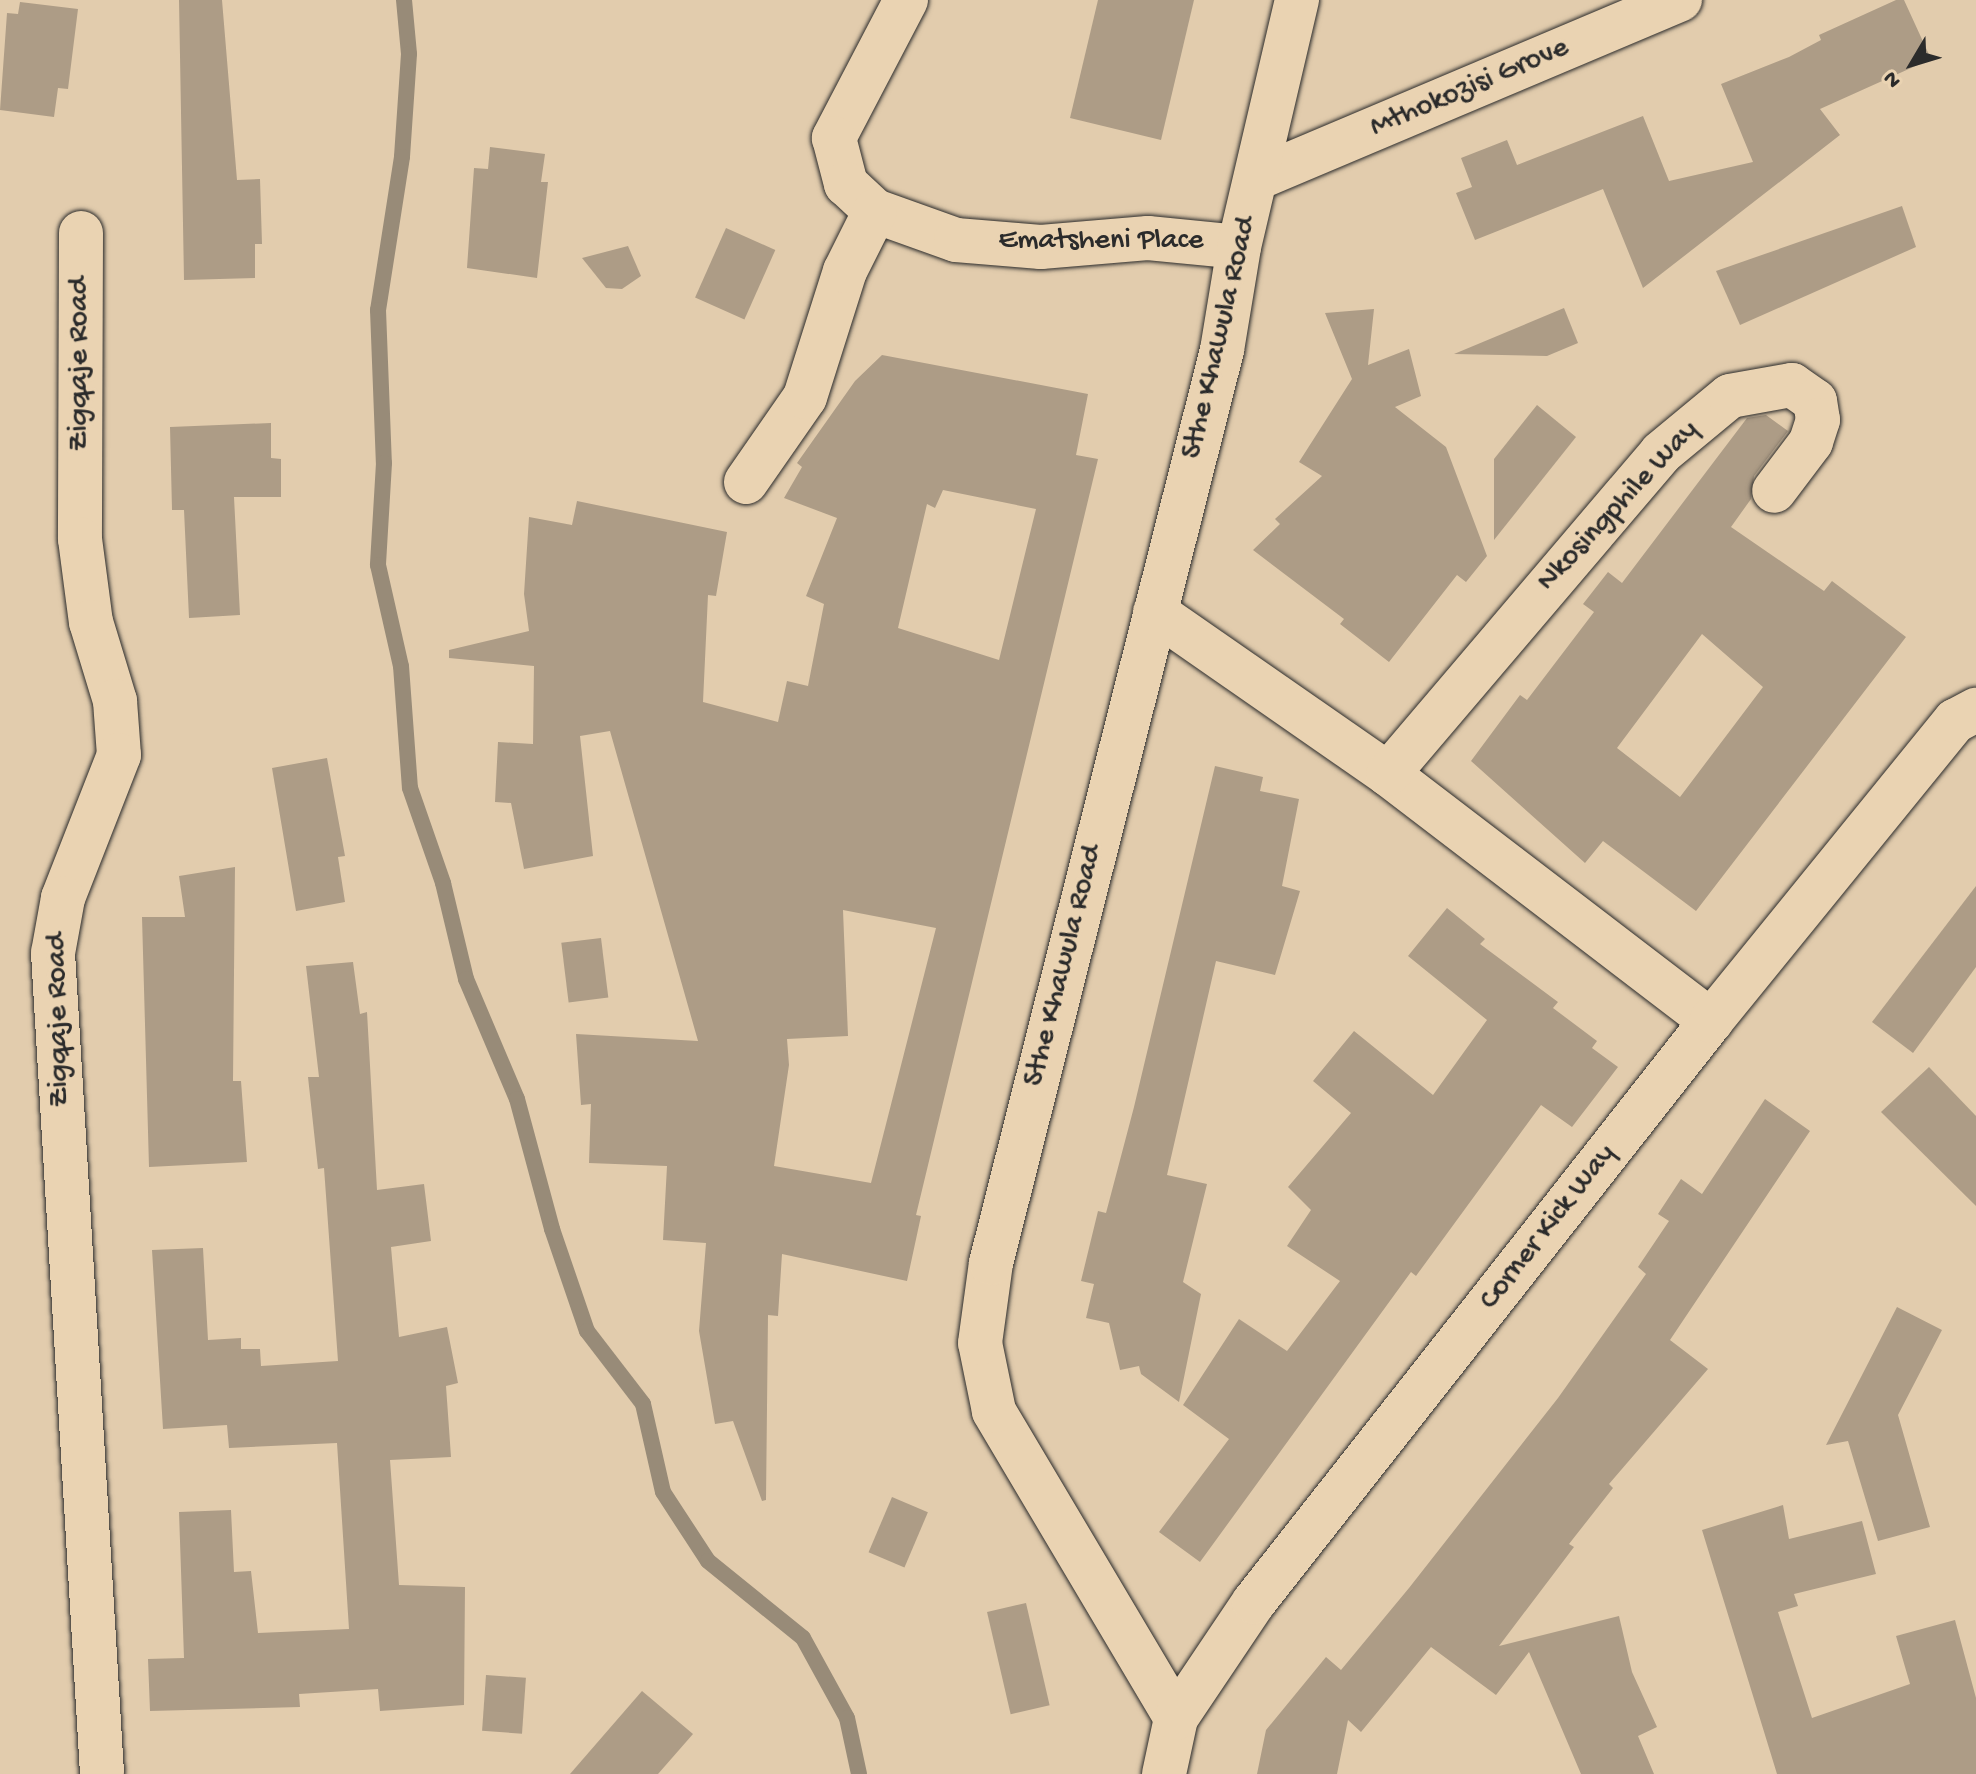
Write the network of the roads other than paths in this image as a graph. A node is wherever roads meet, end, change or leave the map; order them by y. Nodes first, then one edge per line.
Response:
1 (906, 0) edge
2 (1297, 0) edge
3 (1680, 0) edge
4 (1260, 177) junction
5 (875, 211) junction
6 (81, 233) dead end
7 (1239, 247) junction
8 (746, 482) dead end
9 (1774, 491) dead end
10 (1155, 612) junction
11 (1976, 710) edge
12 (1388, 774) junction
13 (1711, 1021) junction
14 (1176, 1718) junction
15 (102, 1774) edge
16 (1164, 1774) edge

1 - 5 street, Ematsheni Place
2 - 4 street, Sthe Khawula Road
3 - 4 street, Mthokozisi Grove
4 - 7 street, Sthe Khawula Road
5 - 7 street, Ematsheni Place
5 - 8 street
6 - 15 street, Zigqaje Road
7 - 10 street, Sthe Khawula Road
9 - 12 street, Nkosingphile Way
10 - 12 street
10 - 14 street, Sthe Khawula Road
11 - 13 street, Corner Kick Way
12 - 13 street
13 - 14 street, Corner Kick Way
14 - 16 street, Corner Kick Way

